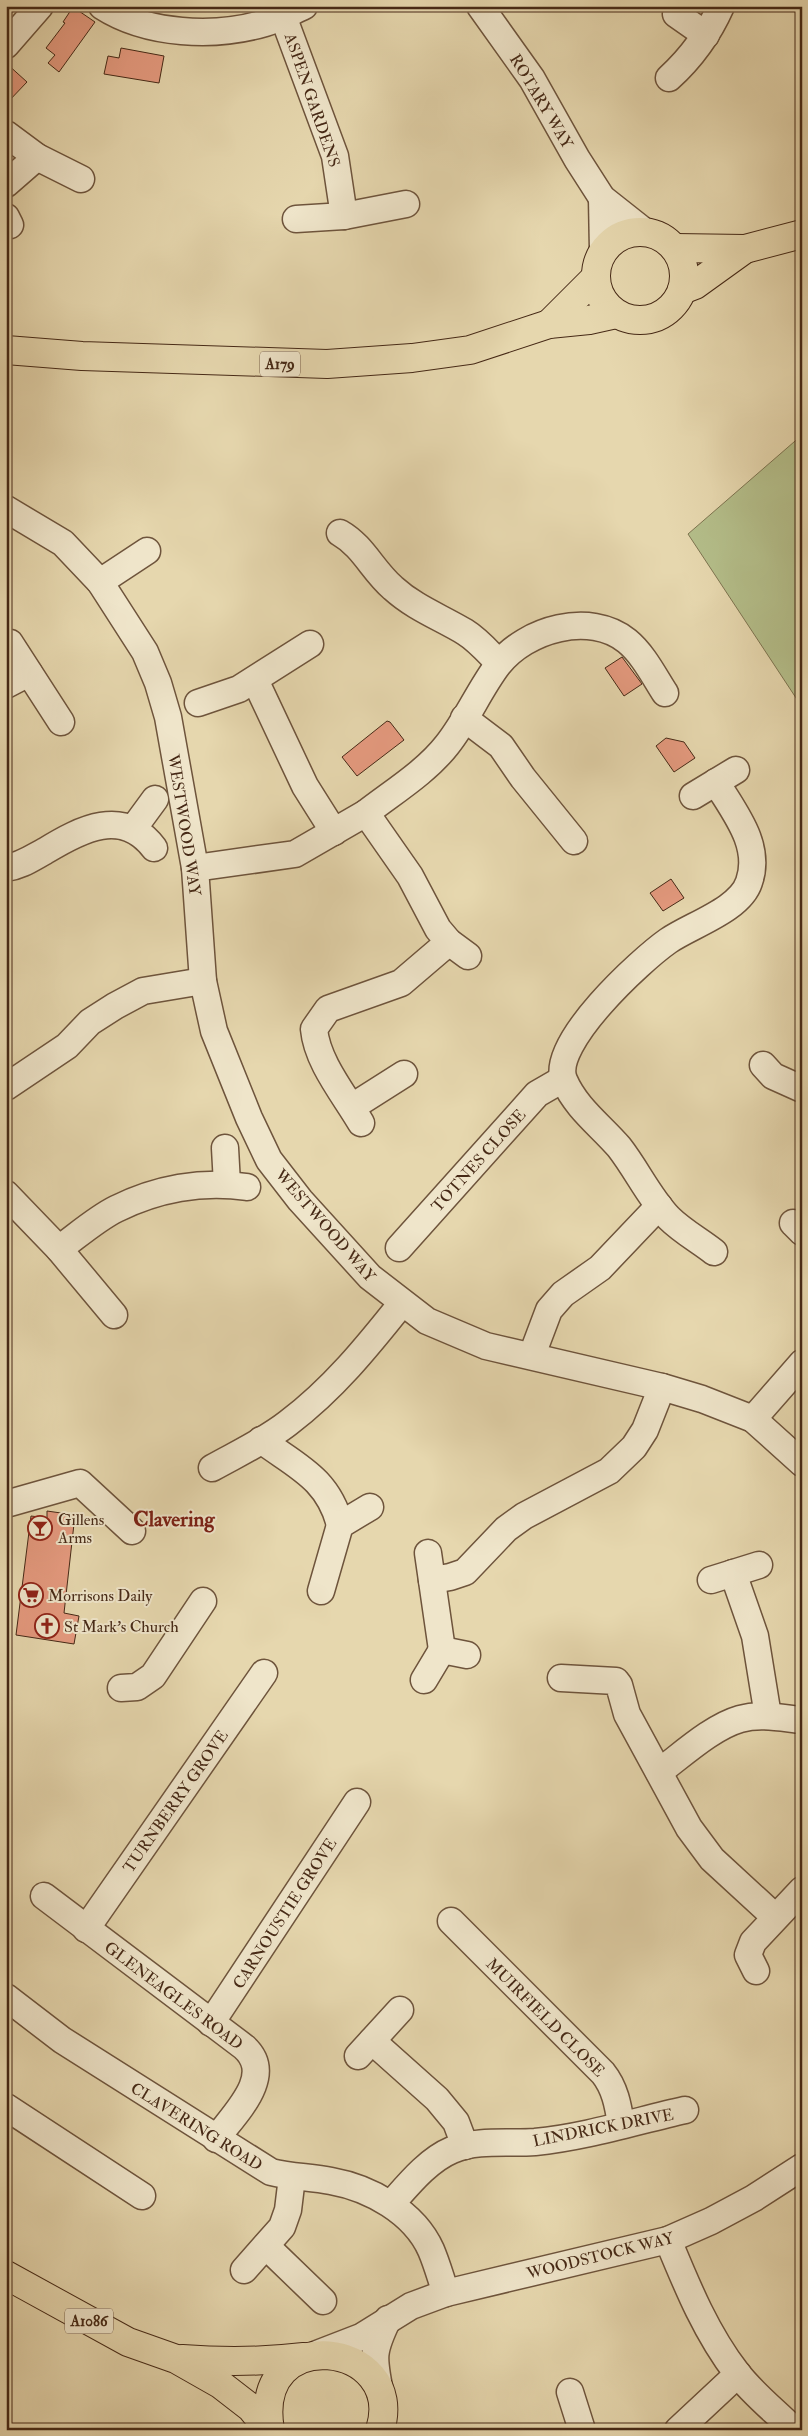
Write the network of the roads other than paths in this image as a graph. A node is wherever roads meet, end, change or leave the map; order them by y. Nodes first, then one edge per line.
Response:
1 (40, 6) edge
2 (102, 6) edge
3 (721, 6) edge
4 (491, 10) edge
5 (294, 11) edge
6 (676, 14) dead end
7 (706, 35) junction
8 (6, 45) edge
9 (669, 78) dead end
10 (6, 134) edge
11 (37, 157) junction
12 (81, 179) dead end
13 (6, 184) edge
14 (602, 198) junction
15 (406, 204) dead end
16 (344, 216) junction
17 (296, 219) dead end
18 (645, 232) junction
19 (802, 234) edge
20 (675, 248) junction
21 (745, 248) junction
22 (602, 251) junction
23 (595, 278) junction
24 (682, 290) junction
25 (616, 314) junction
26 (549, 324) junction
27 (6, 350) edge
28 (6, 509) edge
29 (340, 533) dead end
30 (147, 551) dead end
31 (100, 582) junction
32 (10, 643) dead end
33 (310, 644) dead end
34 (499, 663) junction
35 (29, 673) junction
36 (255, 680) junction
37 (6, 685) edge
38 (665, 693) dead end
39 (198, 703) dead end
40 (464, 718) junction
41 (61, 722) dead end
42 (693, 796) dead end
43 (155, 799) dead end
44 (366, 813) junction
45 (133, 829) junction
46 (334, 832) junction
47 (574, 841) dead end
48 (154, 848) dead end
49 (6, 868) edge
50 (195, 868) junction
51 (203, 981) junction
52 (764, 1065) dead end
53 (404, 1074) dead end
54 (563, 1079) junction
55 (6, 1087) edge
56 (802, 1089) edge
57 (225, 1148) dead end
58 (6, 1194) edge
59 (659, 1206) junction
60 (399, 1248) dead end
61 (59, 1249) junction
62 (714, 1252) dead end
63 (402, 1303) junction
64 (114, 1315) dead end
65 (532, 1355) junction
66 (802, 1363) edge
67 (662, 1387) junction
68 (753, 1419) junction
69 (260, 1440) junction
70 (802, 1463) edge
71 (212, 1468) dead end
72 (6, 1504) edge
73 (370, 1507) dead end
74 (340, 1525) junction
75 (132, 1531) dead end
76 (428, 1553) dead end
77 (759, 1566) dead end
78 (432, 1580) junction
79 (321, 1591) dead end
80 (203, 1601) dead end
81 (264, 1673) dead end
82 (561, 1678) dead end
83 (424, 1680) dead end
84 (121, 1688) dead end
85 (768, 1716) junction
86 (802, 1720) edge
87 (658, 1772) junction
88 (357, 1802) dead end
89 (802, 1890) edge
90 (44, 1896) dead end
91 (775, 1917) junction
92 (451, 1921) dead end
93 (86, 1929) junction
94 (756, 1971) dead end
95 (6, 1998) edge
96 (400, 2010) dead end
97 (211, 2023) junction
98 (6, 2108) edge
99 (685, 2110) dead end
100 (621, 2124) junction
101 (216, 2139) junction
102 (465, 2146) junction
103 (802, 2167) edge
104 (292, 2177) junction
105 (142, 2196) dead end
106 (392, 2203) junction
107 (668, 2240) junction
108 (266, 2246) junction
109 (244, 2270) dead end
110 (6, 2275) edge
111 (446, 2293) junction
112 (323, 2301) dead end
113 (388, 2319) junction
114 (312, 2355) junction
115 (176, 2359) junction
116 (738, 2374) junction
117 (570, 2392) dead end
118 (383, 2415) edge
119 (269, 2430) edge
120 (582, 2430) edge
121 (678, 2430) edge
122 (794, 2430) edge

1 - 8 street
2 - 5 street
3 - 7 street
4 - 14 street, ROTARY WAY
5 - 16 street, ASPEN GARDENS
6 - 7 street
7 - 9 street
10 - 11 street
11 - 12 street
11 - 13 street
14 - 18 street, ROTARY WAY
14 - 22 street
15 - 16 street
16 - 17 street
18 - 20 main road
18 - 22 main road
19 - 21 main road
20 - 21 main road
20 - 24 main road
21 - 24 main road
22 - 23 main road
23 - 25 main road
23 - 26 main road
24 - 25 main road
25 - 26 main road
26 - 27 main road, A179
28 - 31 street, WESTWOOD WAY
29 - 34 street
30 - 31 street
31 - 50 street, WESTWOOD WAY
32 - 35 street
33 - 36 street
34 - 38 street
34 - 40 street
35 - 37 street
35 - 41 street
36 - 39 street
36 - 46 street
40 - 44 street
40 - 47 street
42 - 54 street
43 - 45 street
44 - 46 street
44 - 53 street
45 - 48 street
45 - 49 street
46 - 50 street
50 - 51 street, WESTWOOD WAY
51 - 55 street
51 - 63 street, WESTWOOD WAY
52 - 56 street
54 - 59 street
54 - 60 street, TOTNES CLOSE
57 - 61 street
58 - 61 street
59 - 62 street
59 - 65 street
61 - 64 street
63 - 65 street, WESTWOOD WAY
63 - 69 street
65 - 67 street, WESTWOOD WAY
66 - 68 street
67 - 68 street, WESTWOOD WAY
67 - 78 street
68 - 70 street, WESTWOOD WAY
69 - 71 street
69 - 74 street
72 - 75 street
73 - 74 street
74 - 79 street
76 - 78 street
77 - 85 street
78 - 83 street
80 - 84 street
81 - 93 street, TURNBERRY GROVE
82 - 87 street
85 - 86 street
85 - 87 street
87 - 91 street
88 - 97 street, CARNOUSTIE GROVE
89 - 91 street
90 - 93 street, GLENEAGLES ROAD
91 - 94 street
92 - 100 street, MUIRFIELD CLOSE
93 - 97 street, GLENEAGLES ROAD
95 - 101 street, CLAVERING ROAD
96 - 102 street
97 - 101 street, GLENEAGLES ROAD
98 - 105 street
99 - 100 street, LINDRICK DRIVE
100 - 102 street, LINDRICK DRIVE
101 - 104 street, CLAVERING ROAD
102 - 106 street, LINDRICK DRIVE
103 - 107 street, WOODSTOCK WAY
104 - 106 street, CLAVERING ROAD
104 - 108 street
106 - 111 street, CLAVERING ROAD
107 - 111 street, WOODSTOCK WAY
107 - 116 street
108 - 109 street
108 - 112 street
110 - 115 main road, A1086
111 - 113 street, WOODSTOCK WAY
113 - 114 street, WOODSTOCK WAY
113 - 118 street
114 - 115 main road, A1086
114 - 118 main road
114 - 119 main road
115 - 119 main road, A1086
116 - 121 street
116 - 122 street
117 - 120 street

